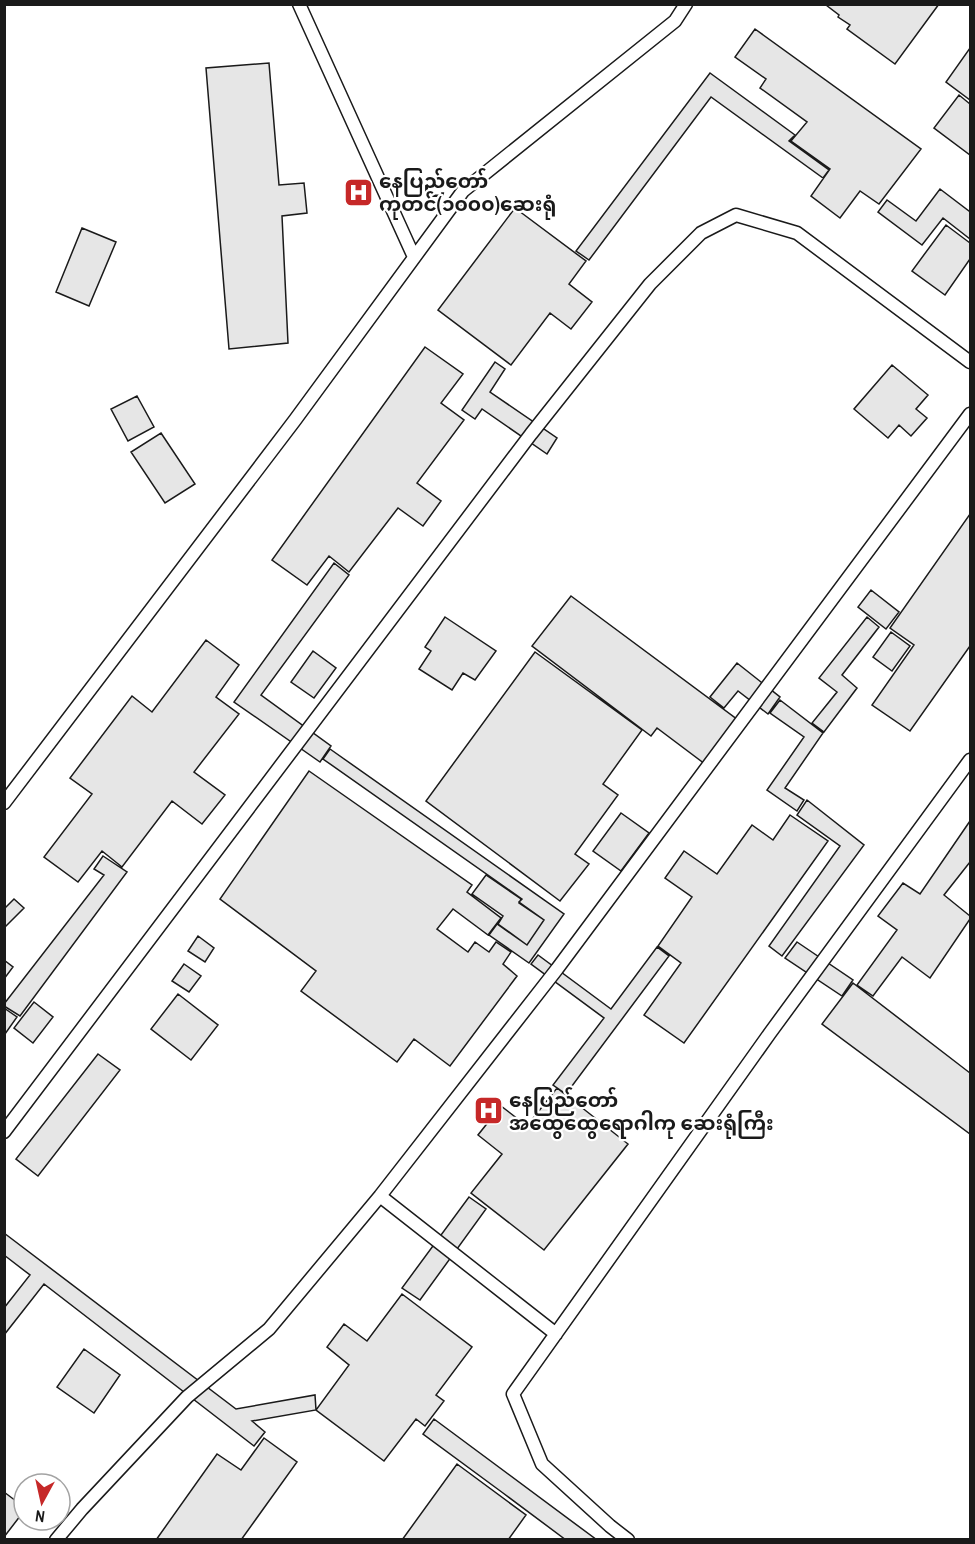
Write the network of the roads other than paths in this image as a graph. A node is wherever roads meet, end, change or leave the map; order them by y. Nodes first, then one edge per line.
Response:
1 (299, 4) edge
2 (686, 4) edge
3 (414, 257) junction
4 (970, 362) edge
5 (970, 414) edge
6 (970, 760) edge
7 (4, 803) edge
8 (4, 1132) edge
9 (380, 1196) junction
10 (556, 1334) junction
11 (57, 1539) edge
12 (628, 1539) edge

1 - 3 lane
2 - 3 lane
3 - 7 lane
4 - 8 lane
5 - 9 lane
6 - 10 lane
9 - 10 lane
9 - 11 lane
10 - 12 lane

